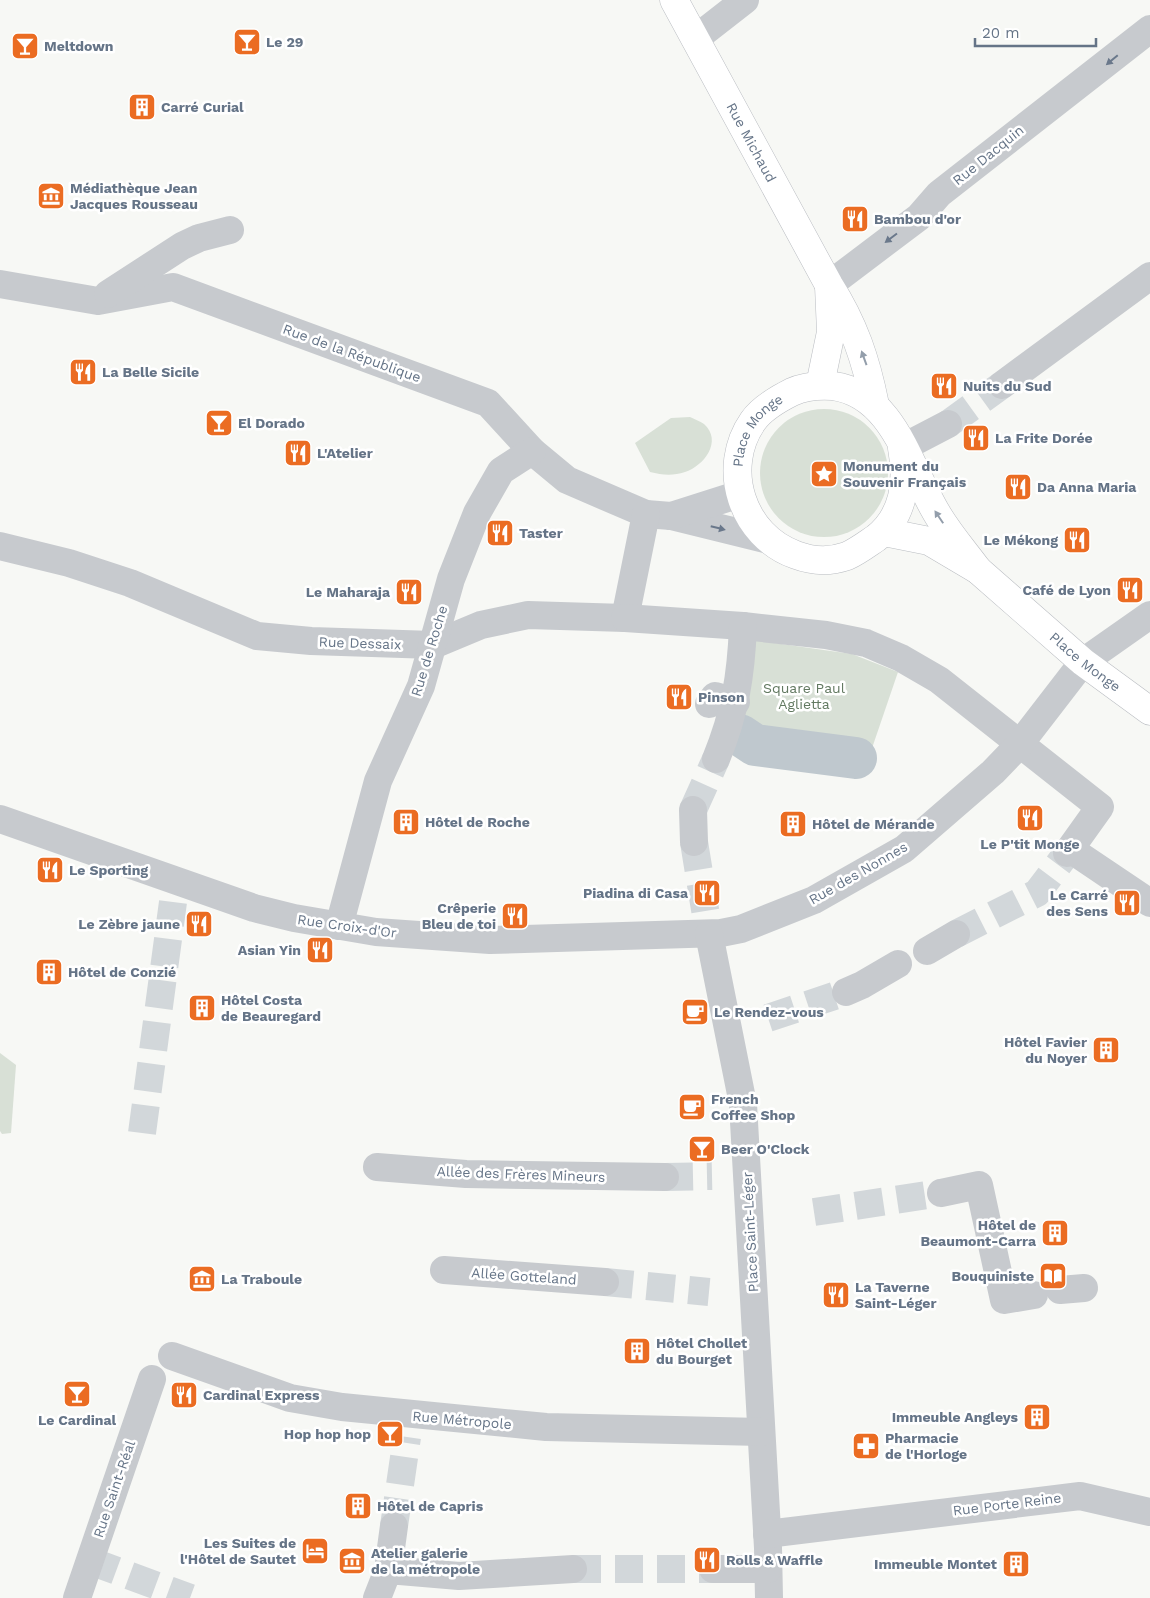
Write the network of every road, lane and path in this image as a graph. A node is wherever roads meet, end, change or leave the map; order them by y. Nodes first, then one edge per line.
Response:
1 (674, 0) edge
2 (745, 0) edge
3 (1150, 29) edge
4 (695, 39) junction
5 (230, 230) dead end
6 (1150, 276) edge
7 (0, 284) edge
8 (829, 285) junction
9 (98, 301) junction
10 (820, 385) junction
11 (1002, 385) tunnel mouth
12 (875, 405) junction
13 (948, 424) tunnel mouth
14 (902, 448) junction
15 (532, 451) junction
16 (740, 494) junction
17 (659, 515) junction
18 (884, 532) junction
19 (769, 540) junction
20 (0, 546) edge
21 (978, 570) junction
22 (1150, 615) edge
23 (625, 618) junction
24 (743, 626) junction
25 (433, 645) junction
26 (1083, 662) junction
27 (736, 702) junction
28 (709, 704) dead end
29 (1150, 711) edge
30 (1019, 745) junction
31 (716, 759) tunnel mouth
32 (693, 810) tunnel mouth
33 (0, 819) edge
34 (694, 842) tunnel mouth
35 (1150, 903) edge
36 (338, 926) junction
37 (709, 934) junction
38 (956, 934) tunnel mouth
39 (927, 951) dead end
40 (898, 964) dead end
41 (846, 992) tunnel mouth
42 (377, 1167) dead end
43 (666, 1177) tunnel mouth
44 (941, 1193) tunnel mouth
45 (444, 1270) dead end
46 (605, 1282) tunnel mouth
47 (1060, 1291) dead end
48 (172, 1356) dead end
49 (152, 1379) dead end
50 (762, 1432) junction
51 (1150, 1512) edge
52 (394, 1526) tunnel mouth
53 (767, 1534) junction
54 (713, 1569) tunnel mouth
55 (768, 1569) junction
56 (388, 1570) junction
57 (572, 1570) tunnel mouth
58 (460, 1587) edge
59 (77, 1598) edge
60 (377, 1598) edge
61 (769, 1598) edge

1 - 4 main road, Rue Michaud
2 - 4 street
3 -> 8 street, Rue Dacquin
4 - 8 main road, Rue Michaud
5 - 9 street
6 - 11 street
7 - 9 street, Rue de la République
8 - 10 main road, Rue Michaud
12 -> 8 main road, Rue Michaud
9 - 15 street, Rue de la République
10 - 12 main road, Place Monge
10 - 16 main road, Place Monge
12 - 14 main road, Place Monge
13 - 14 street
14 - 18 main road, Place Monge
21 -> 14 main road, Place Monge
15 - 17 street, Rue de la République
15 - 25 street, Rue de Roche
16 - 17 street
16 - 19 main road, Place Monge
17 -> 19 street, Rue de la République
17 - 23 street
18 - 19 main road, Place Monge
18 - 21 main road, Place Monge
20 - 25 street, Rue Dessaix
21 - 26 main road, Place Monge
22 - 26 street, Rue des Nonnes
23 - 24 street, Rue Dessaix
23 - 25 street, Rue Dessaix
24 - 27 street
24 - 30 street, Rue Dessaix
25 - 36 street, Rue de Roche
26 - 29 main road, Place Monge
26 - 30 street, Rue des Nonnes
27 - 28 street
27 - 31 street
30 - 35 street, Rue Dessaix
30 - 37 street, Rue des Nonnes
32 - 34 street
33 - 36 street, Rue Croix-d'Or
36 - 37 street, Rue Croix-d'Or
37 - 50 street, Place Saint-Léger
38 - 39 street
40 - 41 street
42 - 43 street, Allée des Frères Mineurs
44 - 47 street
45 - 46 street, Allée Gotteland
48 - 50 street, Rue Métropole
49 - 59 street, Rue Saint-Réal
50 - 53 street, Place Saint-Léger
51 - 53 street, Rue Porte Reine
52 - 56 street
53 - 55 street, Place Saint-Léger
54 - 55 street
55 - 61 street, Place Saint-Léger
56 - 58 street
56 - 60 street
57 - 58 street

